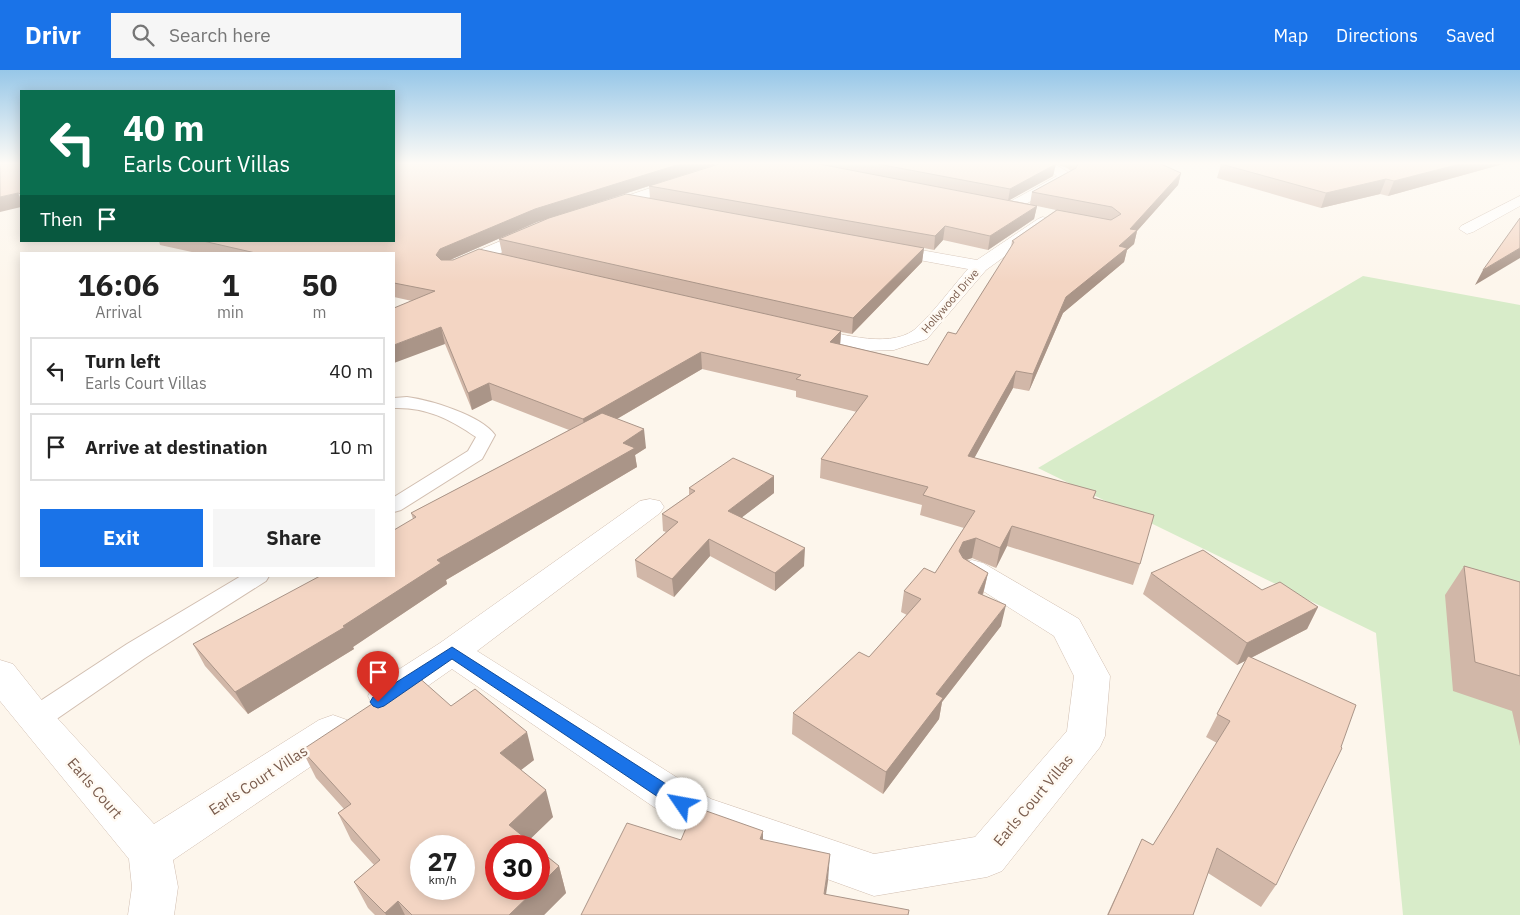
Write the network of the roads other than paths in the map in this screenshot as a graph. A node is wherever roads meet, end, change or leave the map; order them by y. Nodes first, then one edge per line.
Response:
1 (620, 203) edge
2 (642, 203) edge
3 (1017, 203) edge
4 (1514, 203) edge
5 (990, 204) edge
6 (657, 206) edge
7 (1009, 208) junction
8 (590, 212) edge
9 (544, 227) edge
10 (1467, 229) dead end
11 (872, 246) edge
12 (481, 256) junction
13 (508, 262) edge
14 (980, 266) junction
15 (450, 269) edge
16 (786, 327) edge
17 (395, 403) edge
18 (395, 505) edge
19 (650, 507) dead end
20 (972, 570) edge
21 (256, 577) edge
22 (452, 652) junction
23 (0, 674) edge
24 (35, 720) junction
25 (150, 850) junction
26 (151, 915) edge

1 - 8 street
2 - 6 street
3 - 7 street
4 - 10 street
5 - 7 street
7 - 14 street, Hollywood Drive
9 - 12 street
11 - 14 street
12 - 13 street
12 - 15 street
14 - 16 street, Hollywood Drive
17 - 18 lane
19 - 22 street
20 - 22 street, Earls Court Villas
21 - 24 lane
22 - 25 street, Earls Court Villas
23 - 24 street, Earls Court
24 - 25 street, Earls Court
25 - 26 street

